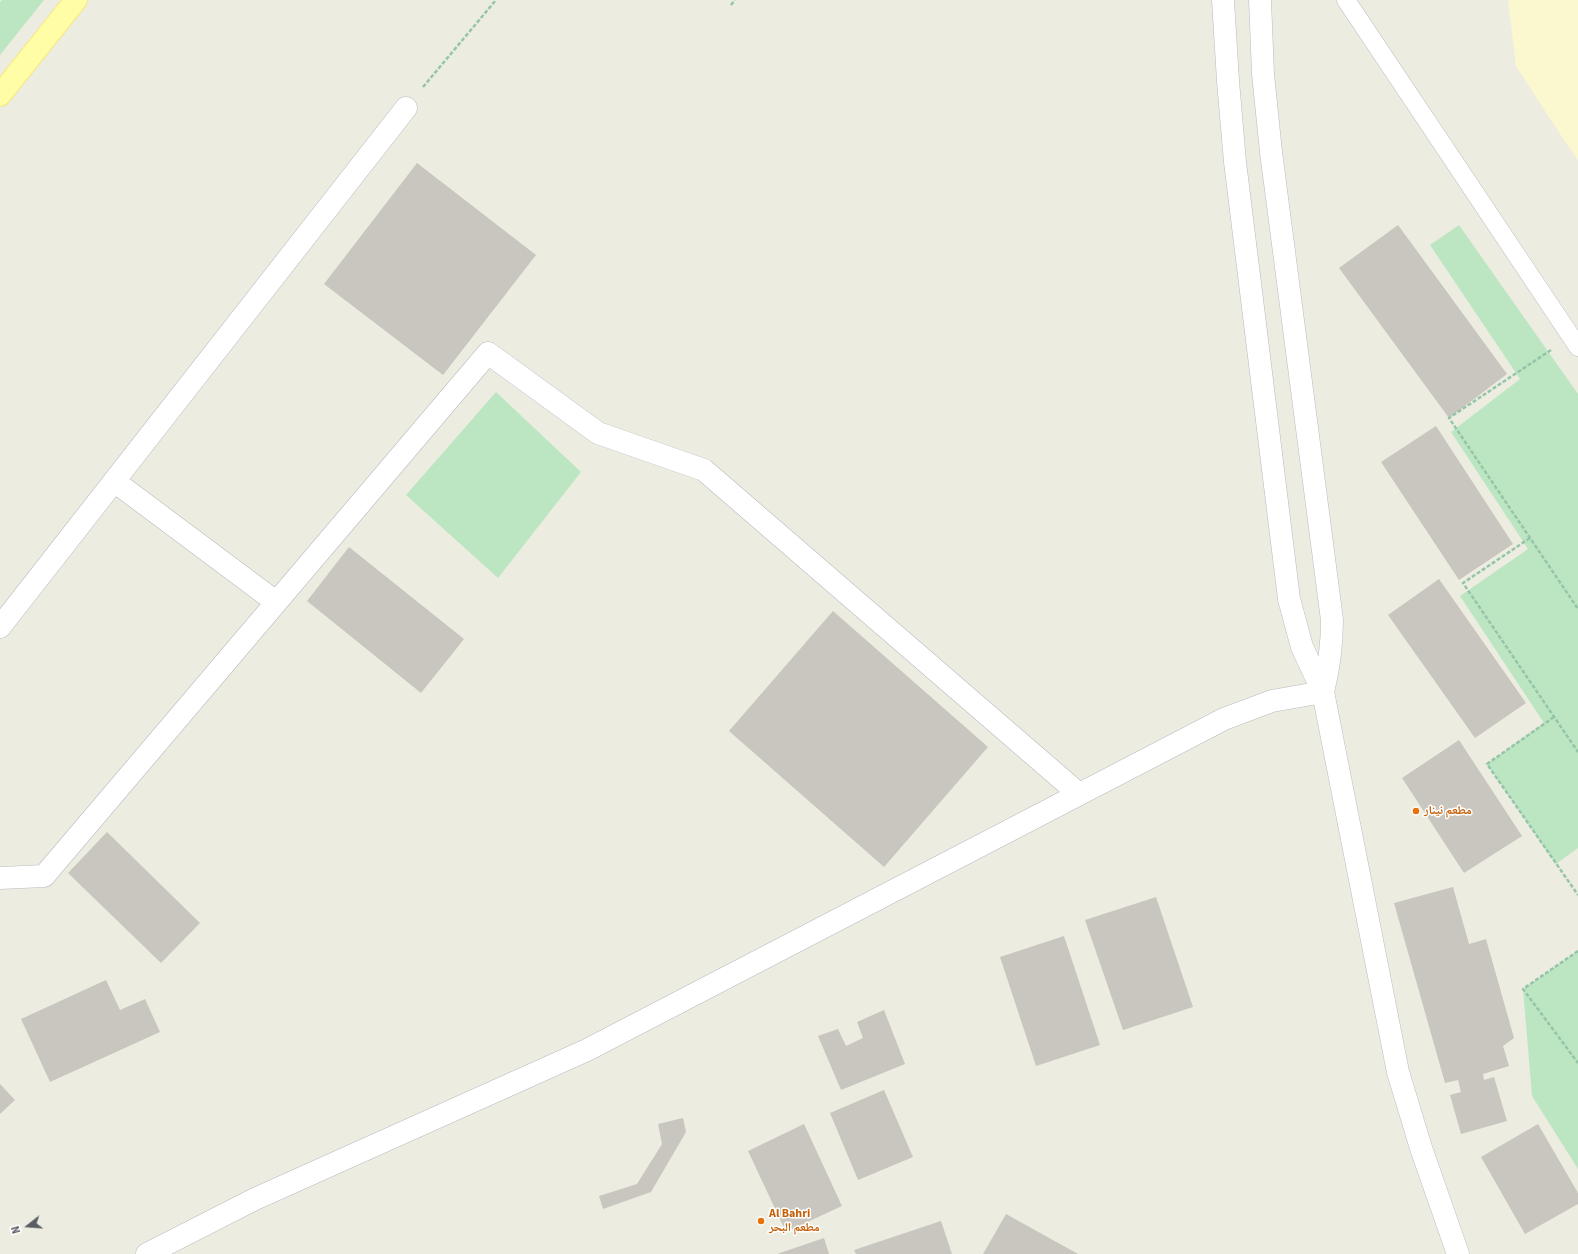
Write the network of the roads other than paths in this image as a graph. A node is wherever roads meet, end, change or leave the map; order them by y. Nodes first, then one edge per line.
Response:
1 (76, 0) edge
2 (1223, 0) edge
3 (1260, 0) edge
4 (1346, 0) edge
5 (0, 95) edge
6 (406, 108) road end
7 (1574, 342) edge
8 (114, 481) junction
9 (276, 602) junction
10 (0, 626) edge
11 (1323, 692) junction
12 (1080, 794) junction
13 (0, 878) edge
14 (147, 1254) edge
15 (1458, 1254) edge

1 - 5 main road
2 - 11 street
3 - 11 street
4 - 7 lane
6 - 8 street
8 - 9 street
8 - 10 street
9 - 12 street
9 - 13 street
11 - 12 street
11 - 15 street
12 - 14 street

